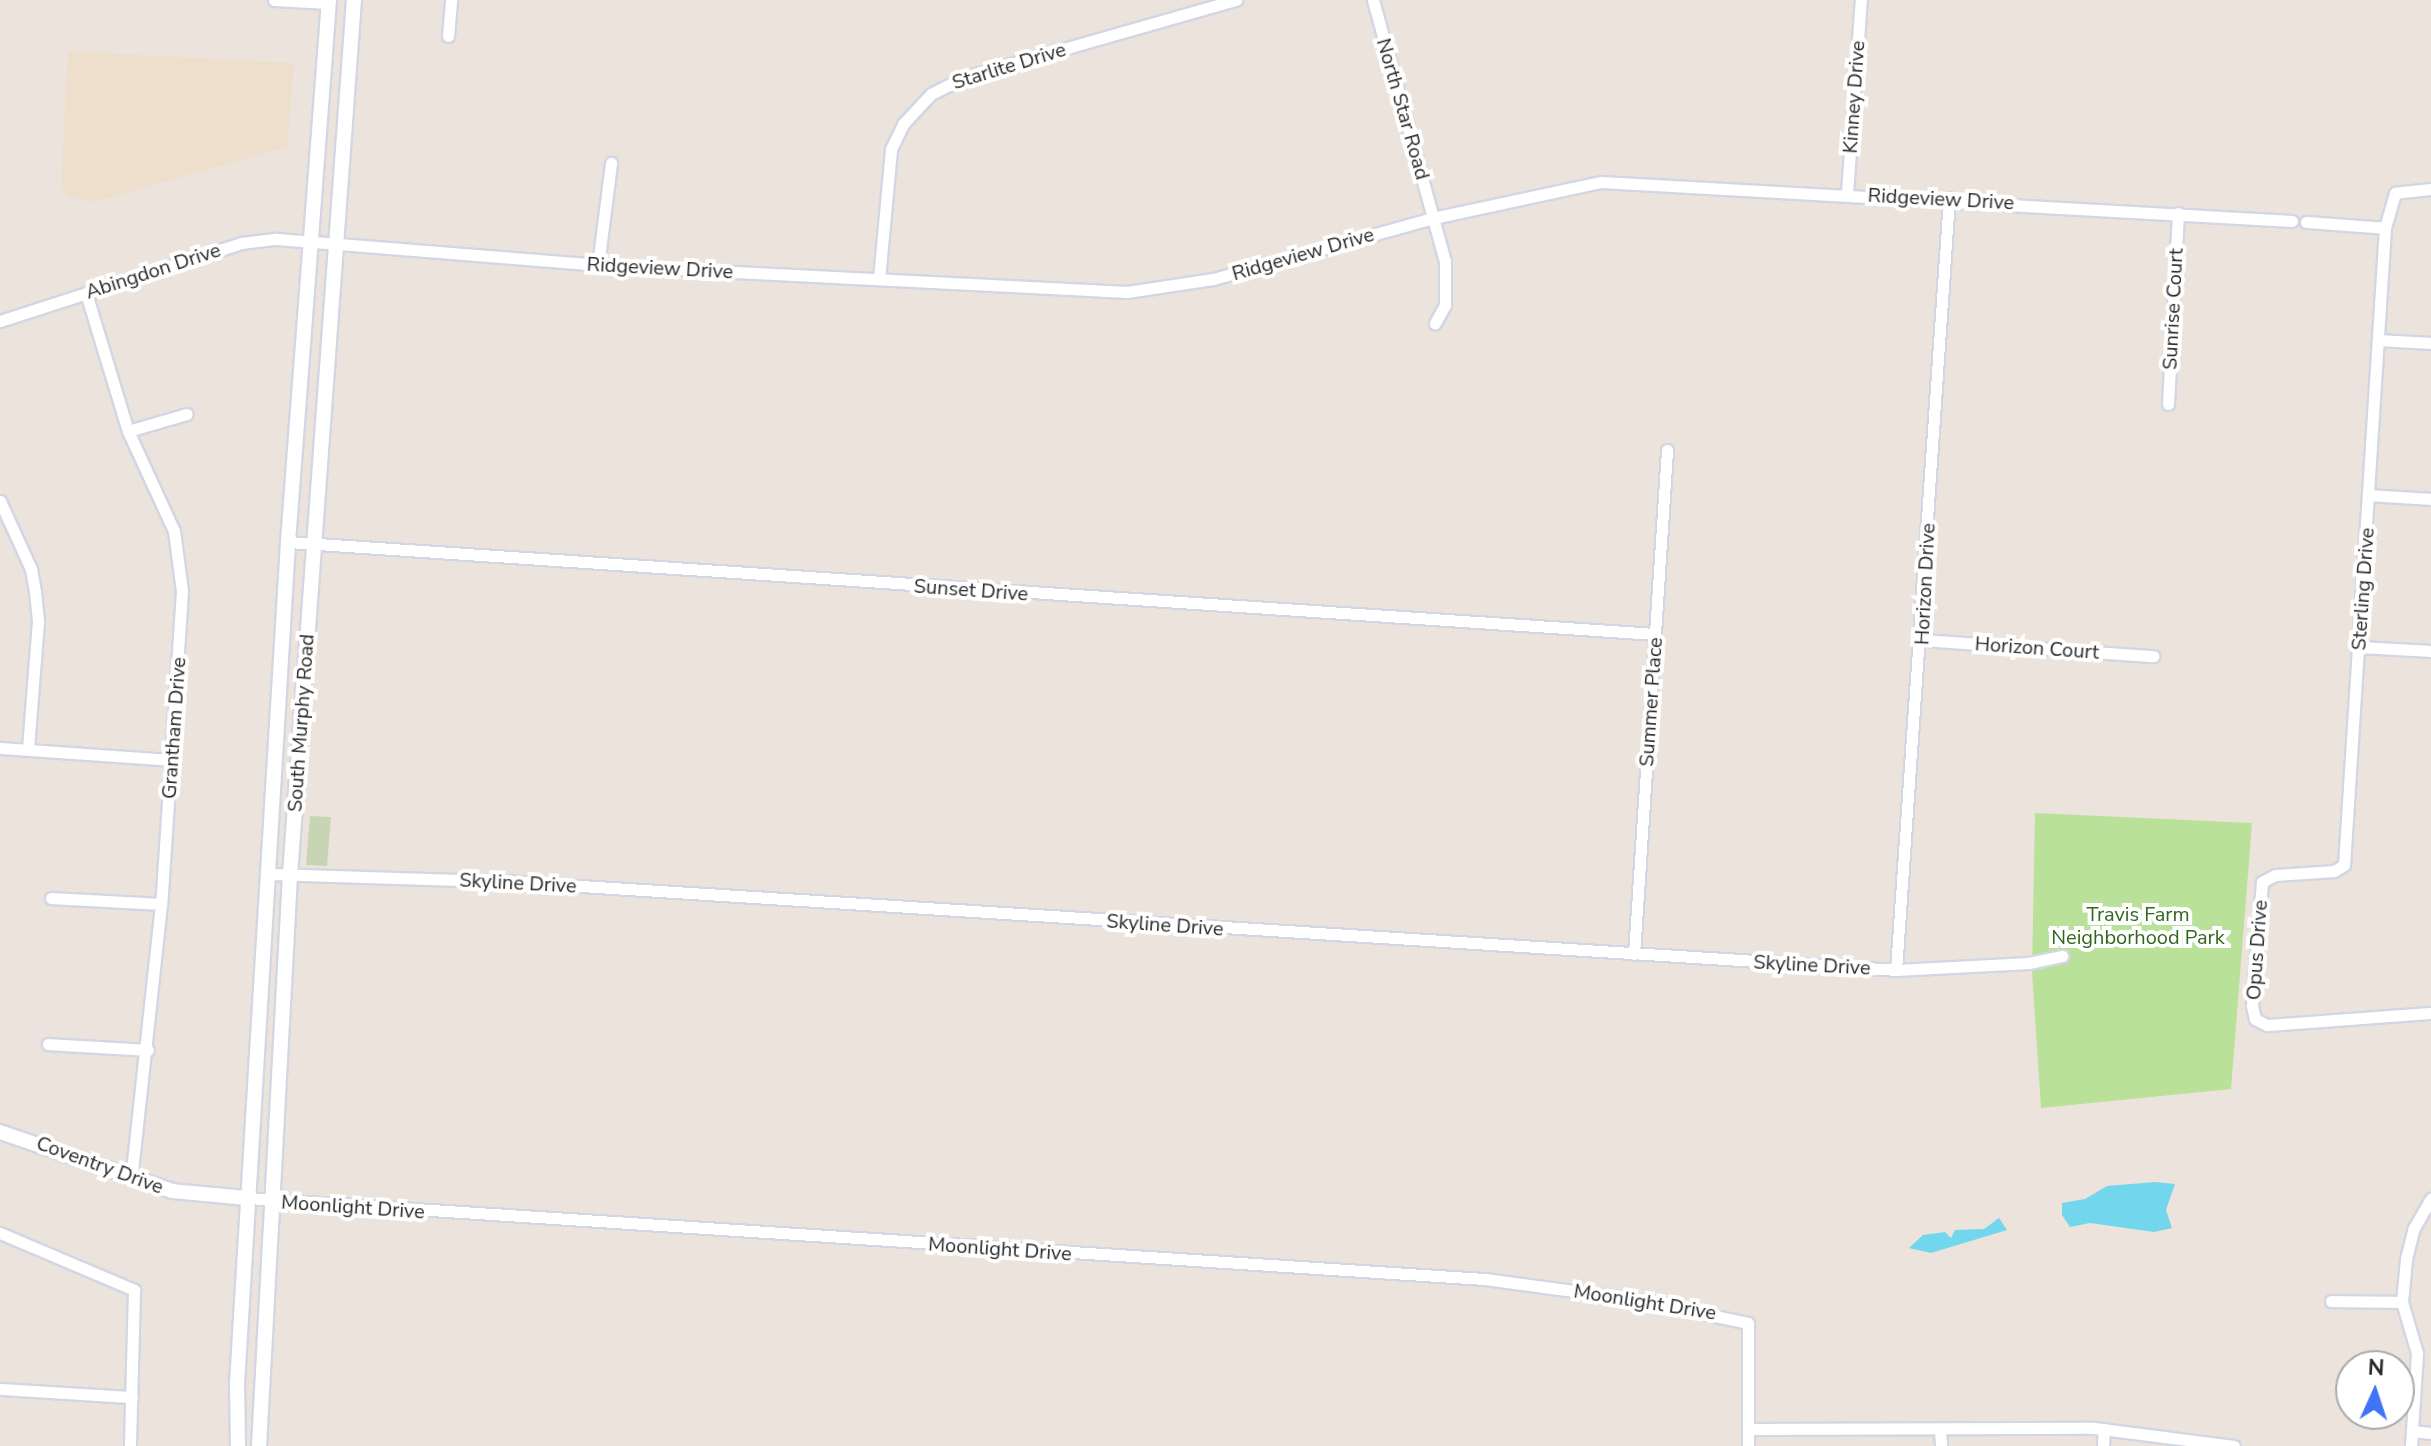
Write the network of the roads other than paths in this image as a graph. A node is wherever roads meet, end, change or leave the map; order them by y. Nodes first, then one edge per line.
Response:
1 (274, 0) edge
2 (354, 0) edge
3 (451, 0) edge
4 (1236, 0) edge
5 (1373, 0) edge
6 (1861, 0) edge
7 (329, 1) edge
8 (448, 36) dead end
9 (611, 163) dead end
10 (2431, 189) edge
11 (1847, 193) junction
12 (1949, 198) junction
13 (2178, 213) junction
14 (1433, 218) junction
15 (2292, 221) dead end
16 (2306, 222) dead end
17 (2385, 228) junction
18 (309, 242) junction
19 (333, 244) junction
20 (598, 265) junction
21 (879, 279) junction
22 (86, 293) junction
23 (0, 321) edge
24 (1435, 323) dead end
25 (2378, 340) junction
26 (2431, 343) edge
27 (2168, 404) dead end
28 (187, 414) dead end
29 (128, 431) junction
30 (1667, 450) dead end
31 (2369, 495) junction
32 (2431, 499) edge
33 (0, 501) edge
34 (288, 542) junction
35 (314, 544) junction
36 (1655, 634) junction
37 (1922, 640) junction
38 (2359, 647) junction
39 (2431, 651) edge
40 (2153, 656) dead end
41 (0, 748) edge
42 (28, 749) junction
43 (172, 760) junction
44 (268, 874) junction
45 (290, 875) junction
46 (2262, 882) joint
47 (51, 898) dead end
48 (161, 904) junction
49 (1634, 954) junction
50 (2062, 956) dead end
51 (1896, 970) junction
52 (2431, 1013) edge
53 (48, 1044) dead end
54 (148, 1050) junction
55 (0, 1132) edge
56 (131, 1178) junction
57 (248, 1198) junction
58 (2431, 1199) edge
59 (272, 1202) junction
60 (0, 1233) edge
61 (2331, 1301) dead end
62 (2402, 1302) junction
63 (0, 1389) edge
64 (132, 1397) junction
65 (1748, 1429) junction
66 (2104, 1429) junction
67 (1940, 1430) junction
68 (2412, 1431) junction
69 (2431, 1433) edge
70 (130, 1446) edge
71 (238, 1446) edge
72 (259, 1446) edge
73 (1748, 1446) edge
74 (1941, 1446) edge
75 (2103, 1446) edge
76 (2234, 1446) edge
77 (2411, 1446) edge

1 - 7 street
2 - 19 main road, South Murphy Road
3 - 8 street
4 - 21 street, Starlite Drive
5 - 14 street, North Star Road
6 - 11 street, Kinney Drive
7 - 18 main road, South Murphy Road
9 - 20 street
10 - 17 street, Sterling Drive
11 - 12 street, Ridgeview Drive
11 - 14 street, Ridgeview Drive
12 - 13 street, Ridgeview Drive
12 - 37 street, Horizon Drive
13 - 15 street, Ridgeview Drive
13 - 27 street, Sunrise Court
14 - 21 street, Ridgeview Drive
14 - 24 street, North Star Road
16 - 17 street
17 - 25 street, Sterling Drive
18 - 19 street, Ridgeview Drive
18 - 22 street, Abingdon Drive
18 - 34 main road, South Murphy Road
19 - 20 street, Ridgeview Drive
19 - 35 main road, South Murphy Road
20 - 21 street, Ridgeview Drive
22 - 23 street, Abingdon Drive
22 - 29 street, Grantham Drive
25 - 26 street
25 - 31 street, Sterling Drive
28 - 29 street
29 - 43 street, Grantham Drive
30 - 36 street, Summer Place
31 - 32 street
31 - 38 street, Sterling Drive
33 - 42 street
34 - 35 street, Sunset Drive
34 - 44 main road, South Murphy Road
35 - 36 street, Sunset Drive
35 - 45 main road, South Murphy Road
36 - 49 street, Summer Place
37 - 40 street, Horizon Court
37 - 51 street, Horizon Drive
38 - 39 street
38 - 46 street, Sterling Drive
41 - 42 street
42 - 43 street
43 - 48 street, Grantham Drive
44 - 45 street, Skyline Drive
44 - 57 main road, South Murphy Road
45 - 49 street, Skyline Drive
45 - 59 main road, South Murphy Road
46 - 52 street, Opus Drive
47 - 48 street
48 - 54 street, Grantham Drive
49 - 51 street, Skyline Drive
50 - 51 street, Skyline Drive
53 - 54 street
54 - 56 street, Grantham Drive
55 - 56 main road, Coventry Drive
56 - 57 main road, Coventry Drive
57 - 59 street, Moonlight Drive
57 - 71 main road, South Murphy Road
58 - 62 street
59 - 65 street, Moonlight Drive
59 - 72 main road, South Murphy Road
60 - 64 street
61 - 62 street
62 - 68 street
63 - 64 street
64 - 70 street
65 - 67 street
65 - 73 street
66 - 67 street
66 - 75 street
66 - 76 street
67 - 74 street
68 - 69 street
68 - 77 street

